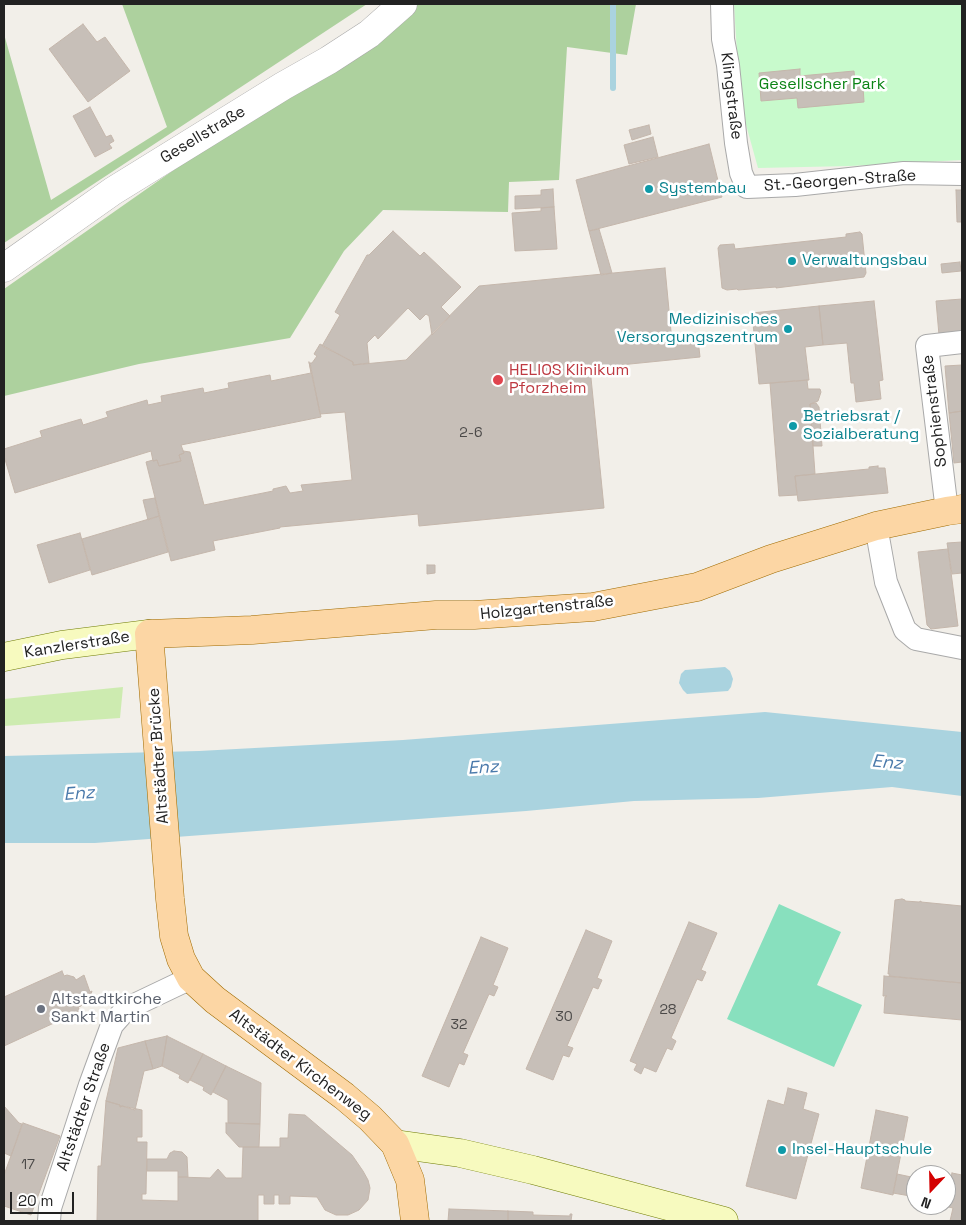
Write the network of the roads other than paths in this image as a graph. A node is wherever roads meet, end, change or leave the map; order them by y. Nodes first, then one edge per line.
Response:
1 (403, 4) edge
2 (722, 4) edge
3 (962, 174) edge
4 (747, 187) joint
5 (4, 268) edge
6 (962, 342) edge
7 (955, 510) edge
8 (876, 526) junction
9 (149, 634) junction
10 (962, 648) edge
11 (4, 657) edge
12 (166, 841) joint
13 (192, 978) junction
14 (395, 1144) junction
15 (49, 1221) edge
16 (416, 1221) edge
17 (724, 1221) edge

1 - 5 street, Gesellstraße
2 - 4 street, Klingstraße
3 - 4 street, St.-Georgen-Straße
6 - 7 street, Sophienstraße
7 - 8 main road, Holzgartenstraße
8 - 9 main road, Holzgartenstraße
8 - 10 street
9 - 11 main road, Kanzlerstraße
9 - 12 main road, Altstädter Brücke
12 - 13 main road, Altstädter Kirchenweg
13 - 14 main road, Altstädter Kirchenweg
13 - 15 street, Altstädter Straße
14 - 16 main road
14 - 17 main road

